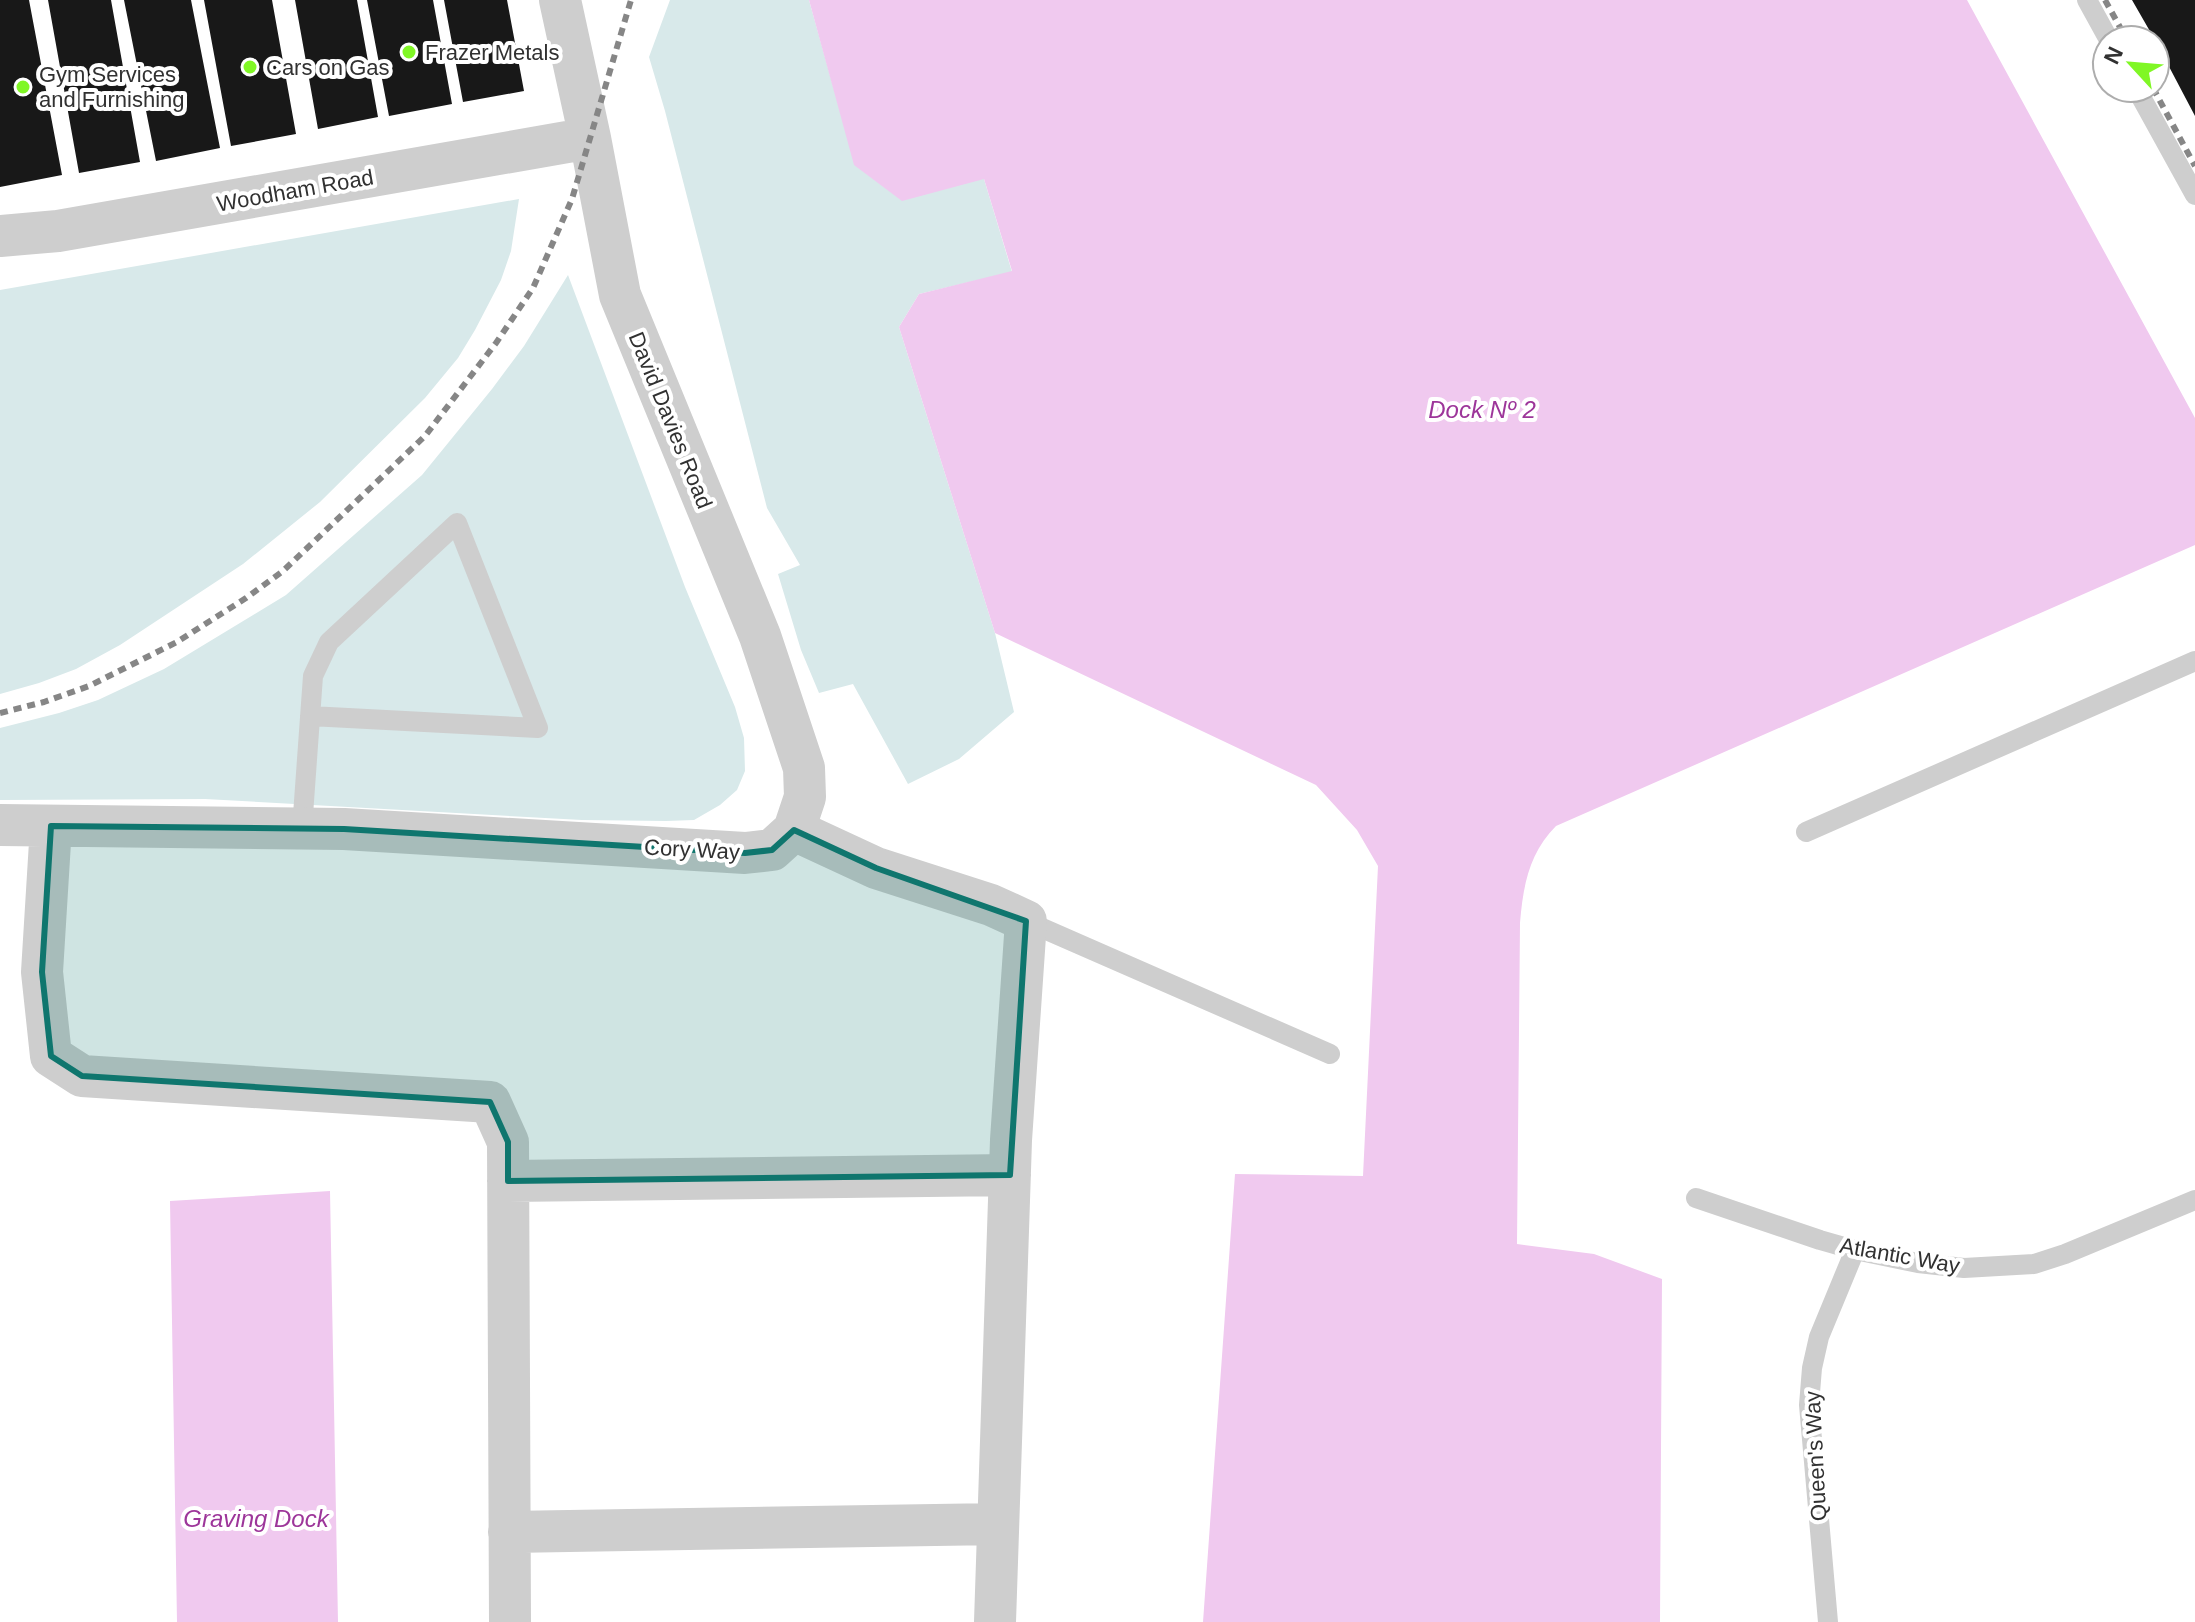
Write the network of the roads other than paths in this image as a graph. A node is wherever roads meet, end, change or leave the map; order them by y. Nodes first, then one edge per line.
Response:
1 (560, 0) edge
2 (2087, 0) edge
3 (2100, 24) edge
4 (2145, 104) edge
5 (590, 138) junction
6 (2195, 195) edge
7 (0, 236) edge
8 (2195, 661) edge
9 (310, 716) junction
10 (0, 825) edge
11 (51, 826) junction
12 (302, 829) junction
13 (794, 830) junction
14 (1806, 832) dead end
15 (1026, 921) junction
16 (1330, 1054) dead end
17 (1010, 1175) junction
18 (508, 1181) junction
19 (1696, 1198) dead end
20 (2195, 1200) edge
21 (1855, 1250) junction
22 (998, 1524) junction
23 (509, 1532) junction
24 (510, 1622) edge
25 (995, 1622) edge
26 (1828, 1622) edge

1 - 5 street, David Davies Road
2 - 3 lane
4 - 6 lane
5 - 7 street, Woodham Road
5 - 13 street, David Davies Road
8 - 14 lane
9 - 9 lane
9 - 12 lane
10 - 11 street, Cory Way
11 - 12 street, Cory Way
11 - 18 street
12 - 13 street, Cory Way
13 - 15 street
15 - 16 lane
15 - 17 street
17 - 18 street
17 - 22 street
18 - 23 street
19 - 21 lane, Atlantic Way
20 - 21 lane, Atlantic Way
21 - 26 lane, Queen's Way
22 - 23 street
22 - 25 street
23 - 24 street

